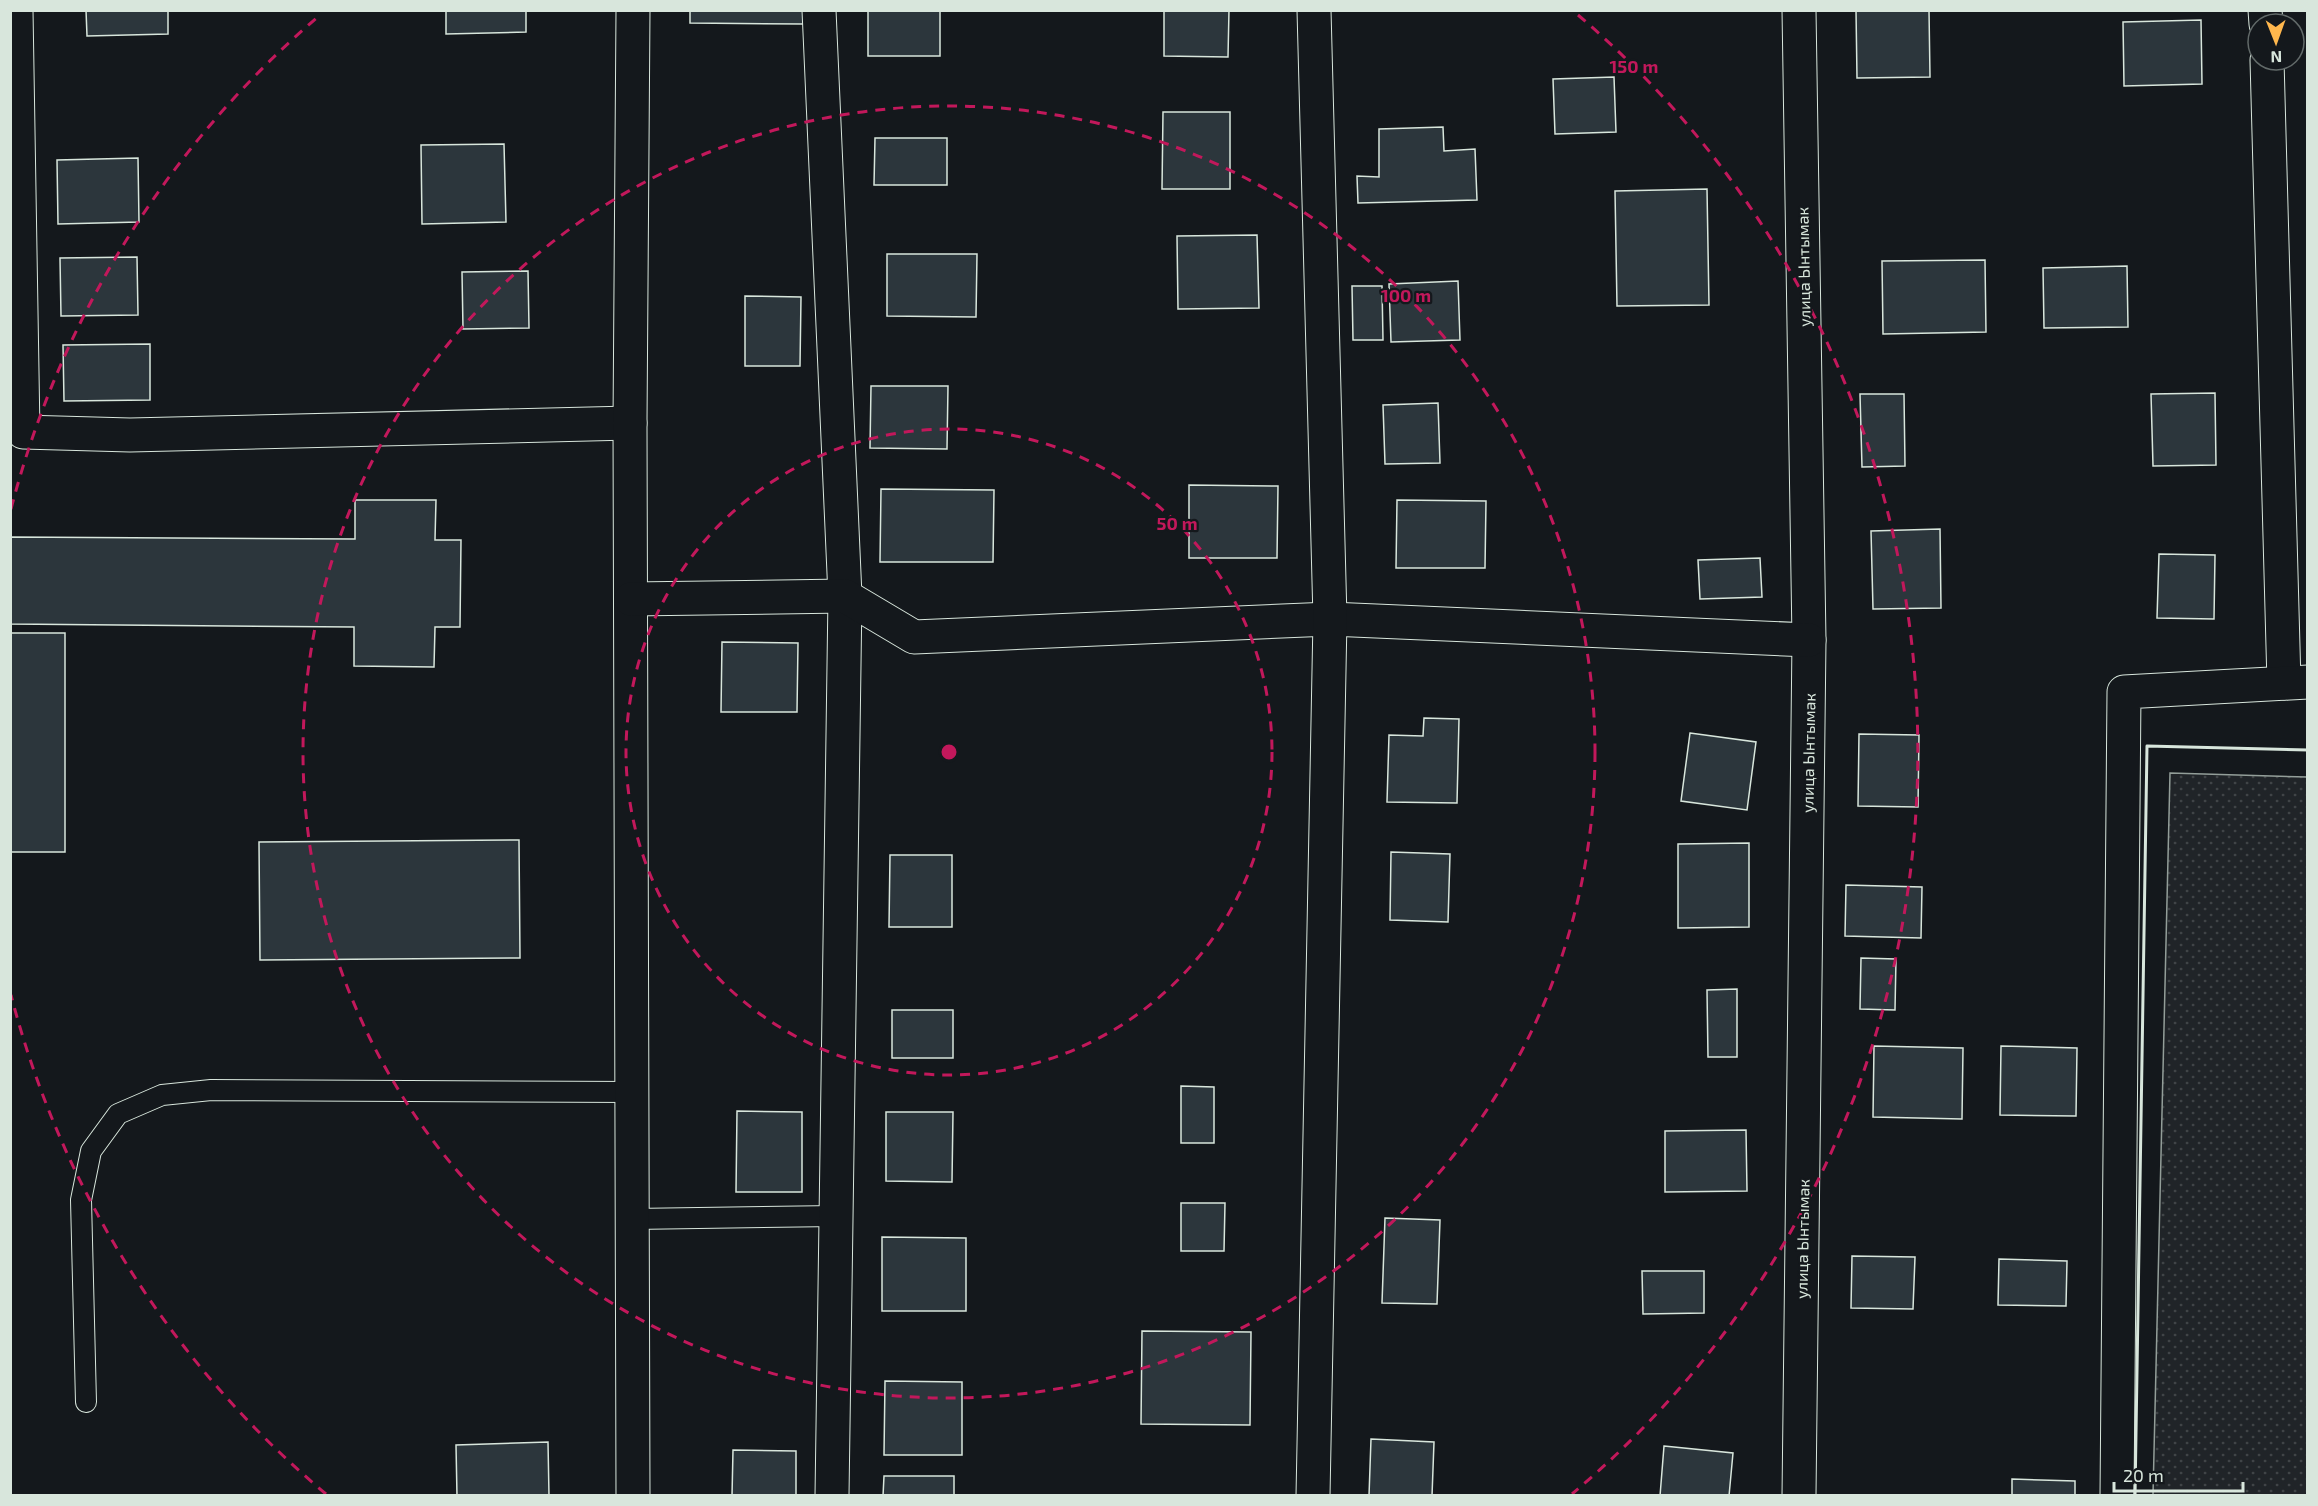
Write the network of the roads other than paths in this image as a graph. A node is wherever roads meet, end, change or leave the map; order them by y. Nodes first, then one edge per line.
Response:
1 (16, 10) edge
2 (633, 10) edge
3 (819, 10) edge
4 (1314, 10) edge
5 (1799, 10) edge
6 (2268, 72) edge
7 (630, 423) junction
8 (17, 436) edge
9 (845, 596) junction
10 (631, 599) junction
11 (1329, 619) junction
12 (1809, 640) junction
13 (2296, 682) edge
14 (632, 1092) junction
15 (836, 1216) junction
16 (633, 1220) junction
17 (86, 1402) dead end
18 (633, 1496) edge
19 (832, 1496) edge
20 (1313, 1496) edge
21 (1799, 1496) edge
22 (2117, 1496) edge

1 - 8 street
2 - 7 street
3 - 9 street
4 - 11 street
5 - 12 street, улица Ынтымак
6 - 13 street
7 - 8 street
7 - 10 street
9 - 10 street
9 - 11 street
9 - 15 street
10 - 14 street
11 - 12 street
11 - 20 street
12 - 21 street, улица Ынтымак
13 - 22 street
14 - 16 street
14 - 17 lane
15 - 16 lane
15 - 19 street
16 - 18 street

